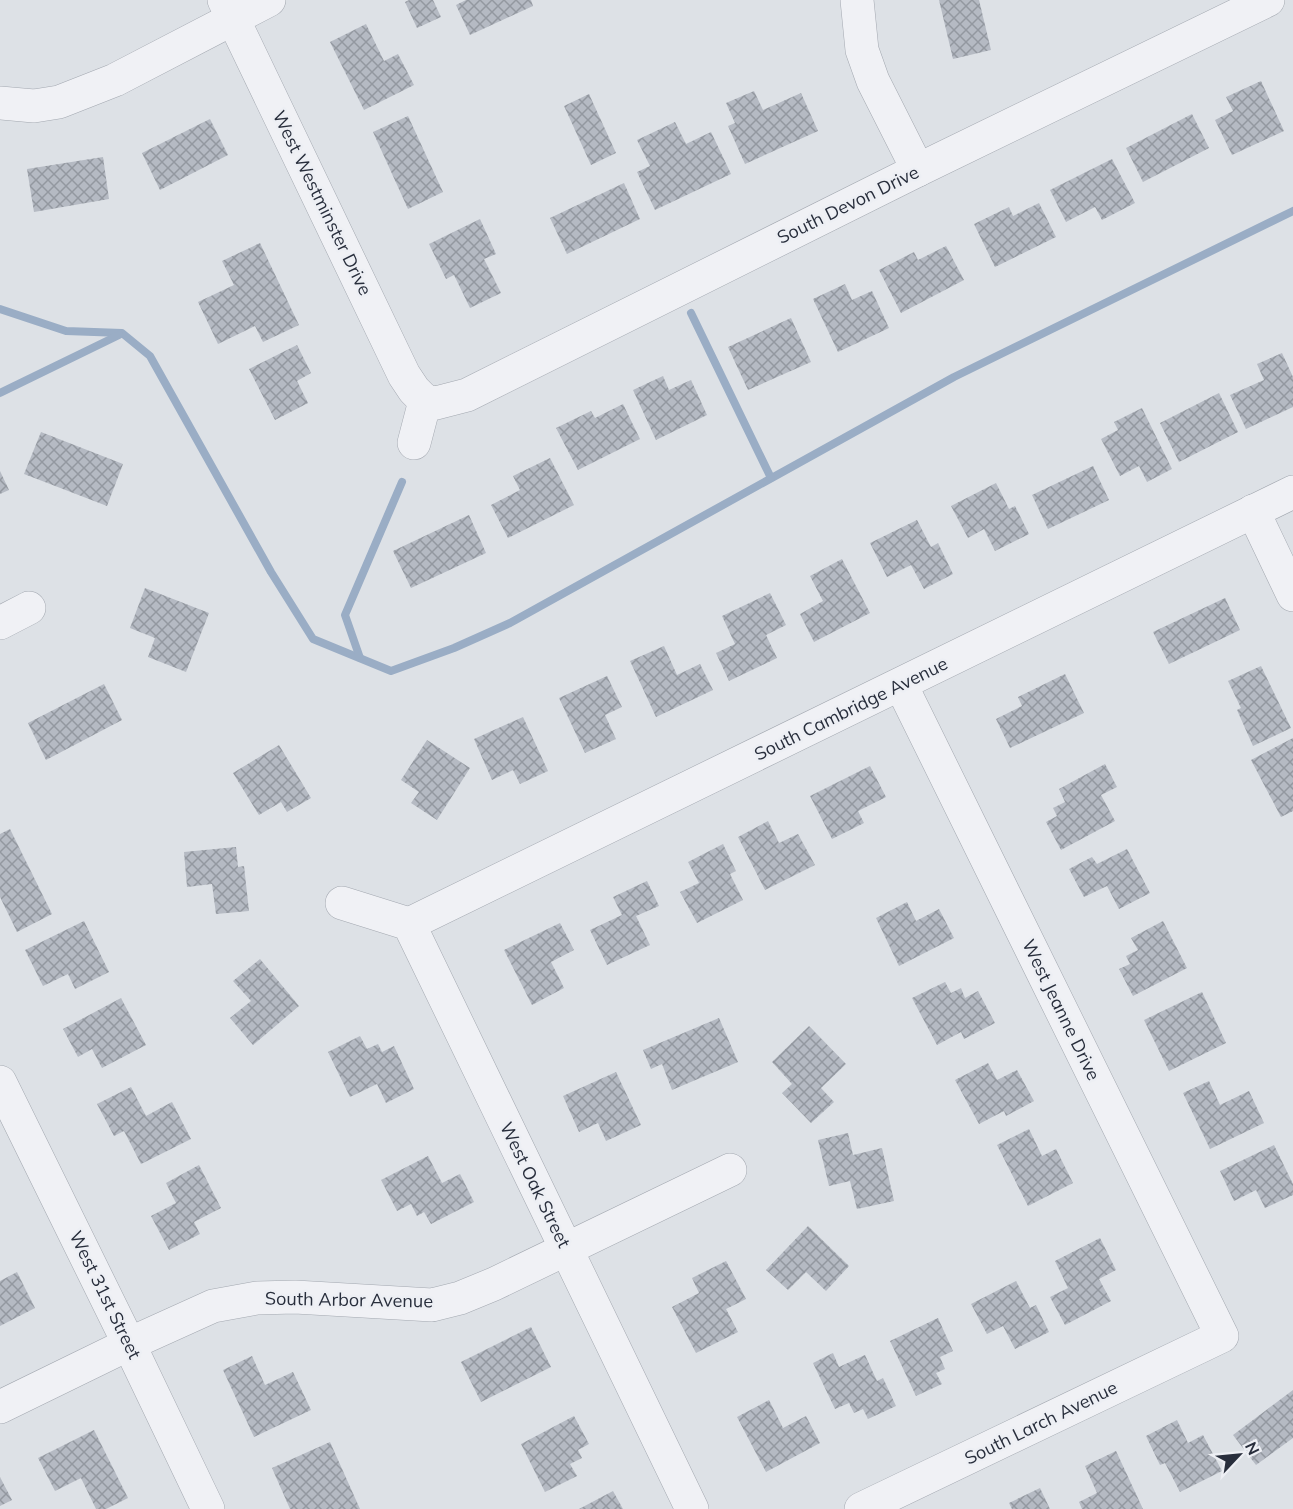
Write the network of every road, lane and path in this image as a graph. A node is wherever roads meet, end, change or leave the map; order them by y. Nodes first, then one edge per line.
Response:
1 (269, 0) edge
2 (857, 0) edge
3 (1268, 0) edge
4 (228, 9) edge
5 (0, 103) edge
6 (918, 170) junction
7 (426, 401) junction
8 (414, 443) dead end
9 (1293, 492) edge
10 (1253, 511) junction
11 (1293, 595) edge
12 (29, 608) dead end
13 (0, 622) edge
14 (901, 685) junction
15 (342, 903) dead end
16 (409, 924) junction
17 (0, 1082) edge
18 (730, 1170) dead end
19 (566, 1250) junction
20 (1222, 1336) joint
21 (129, 1344) junction
22 (0, 1407) edge
23 (208, 1509) edge
24 (692, 1509) edge
25 (861, 1509) edge

1 - 4 street
2 - 6 street
3 - 6 street, South Devon Drive
4 - 5 street
4 - 7 street, West Westminster Drive
6 - 7 street, South Devon Drive
7 - 8 street
9 - 10 street, South Cambridge Avenue
10 - 11 street
10 - 14 street, South Cambridge Avenue
12 - 13 street
14 - 16 street, South Cambridge Avenue
14 - 20 street, West Jeanne Drive
15 - 16 street
16 - 19 street, West Oak Street
17 - 21 street, West 31st Street
18 - 19 street, South Arbor Avenue
19 - 21 street, South Arbor Avenue
19 - 24 street, West Oak Street
20 - 25 street, South Larch Avenue
21 - 22 street, South Arbor Avenue
21 - 23 street, West 31st Street

